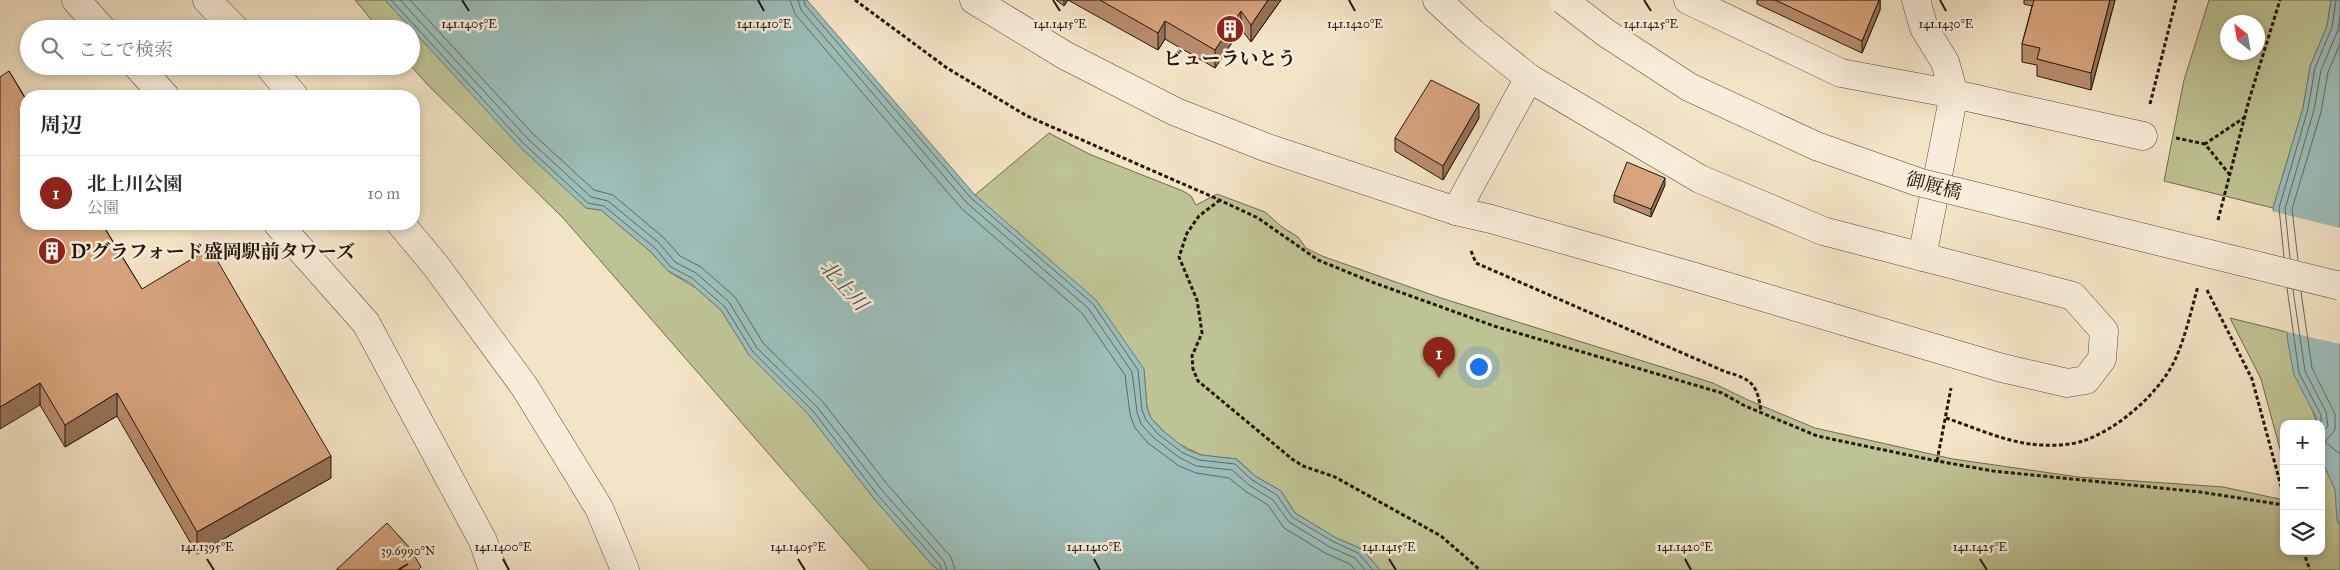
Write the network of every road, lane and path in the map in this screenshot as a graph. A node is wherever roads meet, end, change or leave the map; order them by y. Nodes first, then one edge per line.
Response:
1 (76, 0) edge
2 (207, 0) edge
3 (855, 0) edge
4 (974, 0) edge
5 (1437, 0) edge
6 (1563, 0) edge
7 (1688, 0) edge
8 (1916, 0) edge
9 (2176, 0) edge
10 (94, 20) edge
11 (226, 20) edge
12 (145, 75) edge
13 (276, 75) edge
14 (1529, 78) junction
15 (159, 90) edge
16 (289, 90) edge
17 (1954, 94) junction
18 (2244, 117) dead end
19 (2143, 136) joint
20 (2230, 176) dead end
21 (1220, 200) junction
22 (1456, 211) junction
23 (283, 230) edge
24 (406, 230) edge
25 (1922, 257) junction
26 (1476, 264) dead end
27 (2205, 286) dead end
28 (2340, 286) edge
29 (1948, 406) dead end
30 (1761, 413) junction
31 (1937, 461) junction
32 (2280, 482) edge
33 (2280, 504) edge
34 (2304, 555) edge
35 (493, 570) edge
36 (625, 570) edge
37 (1480, 570) edge
38 (2310, 570) edge

1 - 10 street
2 - 11 street
3 - 21 path
4 - 22 street
5 - 14 street
6 - 28 street, 御厩橋, bridge
7 - 17 street
8 - 17 street
9 - 19 path
12 - 15 street
13 - 16 street
14 - 22 street
14 - 25 street
17 - 19 street
17 - 25 street
18 - 20 path
21 - 30 path
21 - 37 path
22 - 25 street
23 - 35 street
24 - 36 street
26 - 30 path
27 - 32 path
29 - 31 path
30 - 31 path
31 - 33 path
34 - 38 path

